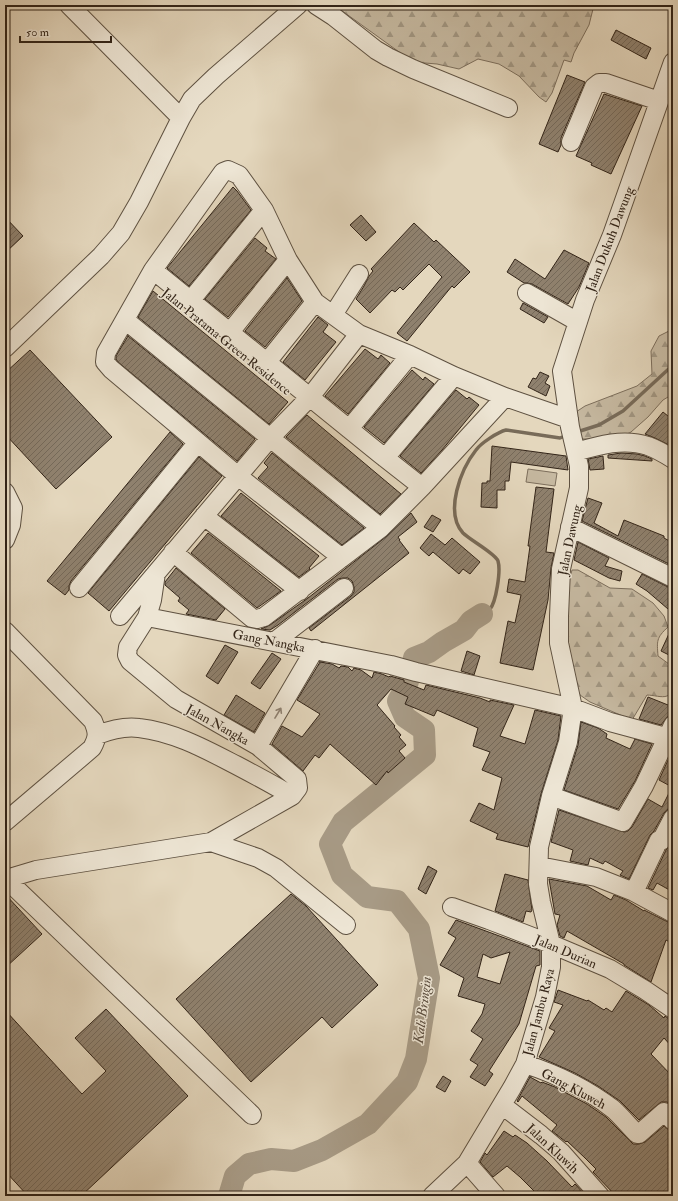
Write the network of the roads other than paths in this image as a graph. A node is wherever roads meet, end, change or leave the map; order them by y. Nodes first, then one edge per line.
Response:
1 (69, 5) edge
2 (298, 5) edge
3 (316, 5) edge
4 (673, 62) edge
5 (659, 101) junction
6 (508, 108) dead end
7 (181, 118) junction
8 (572, 142) dead end
9 (264, 210) junction
10 (288, 260) junction
11 (151, 274) junction
12 (359, 274) dead end
13 (527, 293) dead end
14 (191, 300) junction
15 (315, 302) junction
16 (333, 315) junction
17 (125, 320) junction
18 (578, 322) junction
19 (230, 332) junction
20 (359, 334) junction
21 (5, 348) edge
22 (410, 355) junction
23 (267, 362) junction
24 (454, 376) junction
25 (505, 397) junction
26 (307, 400) junction
27 (349, 429) junction
28 (572, 435) junction
29 (270, 438) junction
30 (198, 442) junction
31 (380, 458) junction
32 (673, 459) edge
33 (238, 476) junction
34 (419, 490) junction
35 (5, 492) edge
36 (204, 516) junction
37 (570, 527) junction
38 (381, 528) junction
39 (5, 540) edge
40 (173, 552) junction
41 (342, 558) junction
42 (156, 573) junction
43 (673, 578) edge
44 (79, 588) dead end
45 (344, 588) dead end
46 (300, 591) junction
47 (120, 616) dead end
48 (147, 617) junction
49 (5, 630) edge
50 (274, 642) junction
51 (315, 649) junction
52 (573, 708) junction
53 (671, 734) edge
54 (97, 735) junction
55 (258, 746) junction
56 (292, 796) junction
57 (551, 796) junction
58 (673, 818) edge
59 (5, 822) edge
60 (210, 842) junction
61 (539, 866) junction
62 (6, 879) edge
63 (634, 892) junction
64 (452, 907) dead end
65 (673, 914) edge
66 (346, 925) dead end
67 (552, 944) junction
68 (673, 1009) edge
69 (525, 1064) junction
70 (502, 1105) junction
71 (252, 1115) dead end
72 (673, 1121) edge
73 (466, 1163) junction
74 (432, 1196) edge
75 (496, 1196) edge
76 (600, 1196) edge

1 - 7 street
2 - 7 street
3 - 6 street
4 - 5 street, Jalan Dukuh Dawung
5 - 8 street
5 - 18 street, Jalan Dukuh Dawung
7 - 21 street
9 - 10 street
9 - 11 street
9 - 14 street, Jalan Pratama Green Residence
10 - 15 street
10 - 19 street, Jalan Pratama Green Residence
11 - 14 street, Jalan Pratama Green Residence
11 - 17 street
11 - 26 street, Jalan Pratama Green Residence
12 - 16 street
13 - 18 street
14 - 19 street, Jalan Pratama Green Residence
15 - 16 street
15 - 23 street, Jalan Pratama Green Residence
16 - 20 street
17 - 29 street
17 - 30 street
18 - 28 street, Jalan Dukuh Dawung
19 - 23 street, Jalan Pratama Green Residence
20 - 22 street
20 - 26 street, Jalan Pratama Green Residence
22 - 24 street
22 - 27 street
23 - 26 street, Jalan Pratama Green Residence
24 - 25 street
24 - 31 street
25 - 28 street
25 - 34 street
26 - 27 street, Jalan Pratama Green Residence
26 - 29 street, Jalan Pratama Green Residence
26 - 31 street, Jalan Pratama Green Residence
27 - 31 street, Jalan Pratama Green Residence
28 - 32 street
28 - 37 street, Jalan Dawung
29 - 33 street, Jalan Pratama Green Residence
29 - 38 street
30 - 33 street
30 - 44 street
31 - 34 street, Jalan Pratama Green Residence
33 - 36 street, Jalan Pratama Green Residence
33 - 41 street
34 - 38 street
35 - 39 street
36 - 40 street, Jalan Pratama Green Residence
36 - 46 street
37 - 43 street
37 - 52 street, Jalan Dawung
38 - 41 street
40 - 42 street, Jalan Pratama Green Residence
40 - 46 street
41 - 46 street
42 - 47 street, Jalan Pratama Green Residence
42 - 48 street, Jalan Nangka
45 - 50 street
48 - 50 street, Gang Nangka
48 - 55 street, Jalan Nangka
49 - 54 street
50 - 51 street, Gang Nangka
51 - 52 street, Gang Nangka
55 -> 51 street, Jalan Nangka
52 - 53 street
52 - 57 street, Jalan Jambu Raya
53 - 57 street
54 - 56 street
54 - 59 street
55 - 56 street
56 - 60 street
57 - 61 street, Jalan Jambu Raya
58 - 63 street
60 - 62 street
60 - 66 street
61 - 63 street
61 - 67 street, Jalan Jambu Raya
62 - 71 street
63 - 65 street
64 - 67 street, Jalan Durian
67 - 68 street, Jalan Durian
67 - 69 street, Jalan Jambu Raya
69 - 70 street, Jalan Jambu Raya
69 - 72 street, Gang Kluweh
70 - 73 street, Jalan Jambu Raya
70 - 76 street, Jalan Kluwih
73 - 74 street, Jalan Jambu Raya
73 - 75 street

